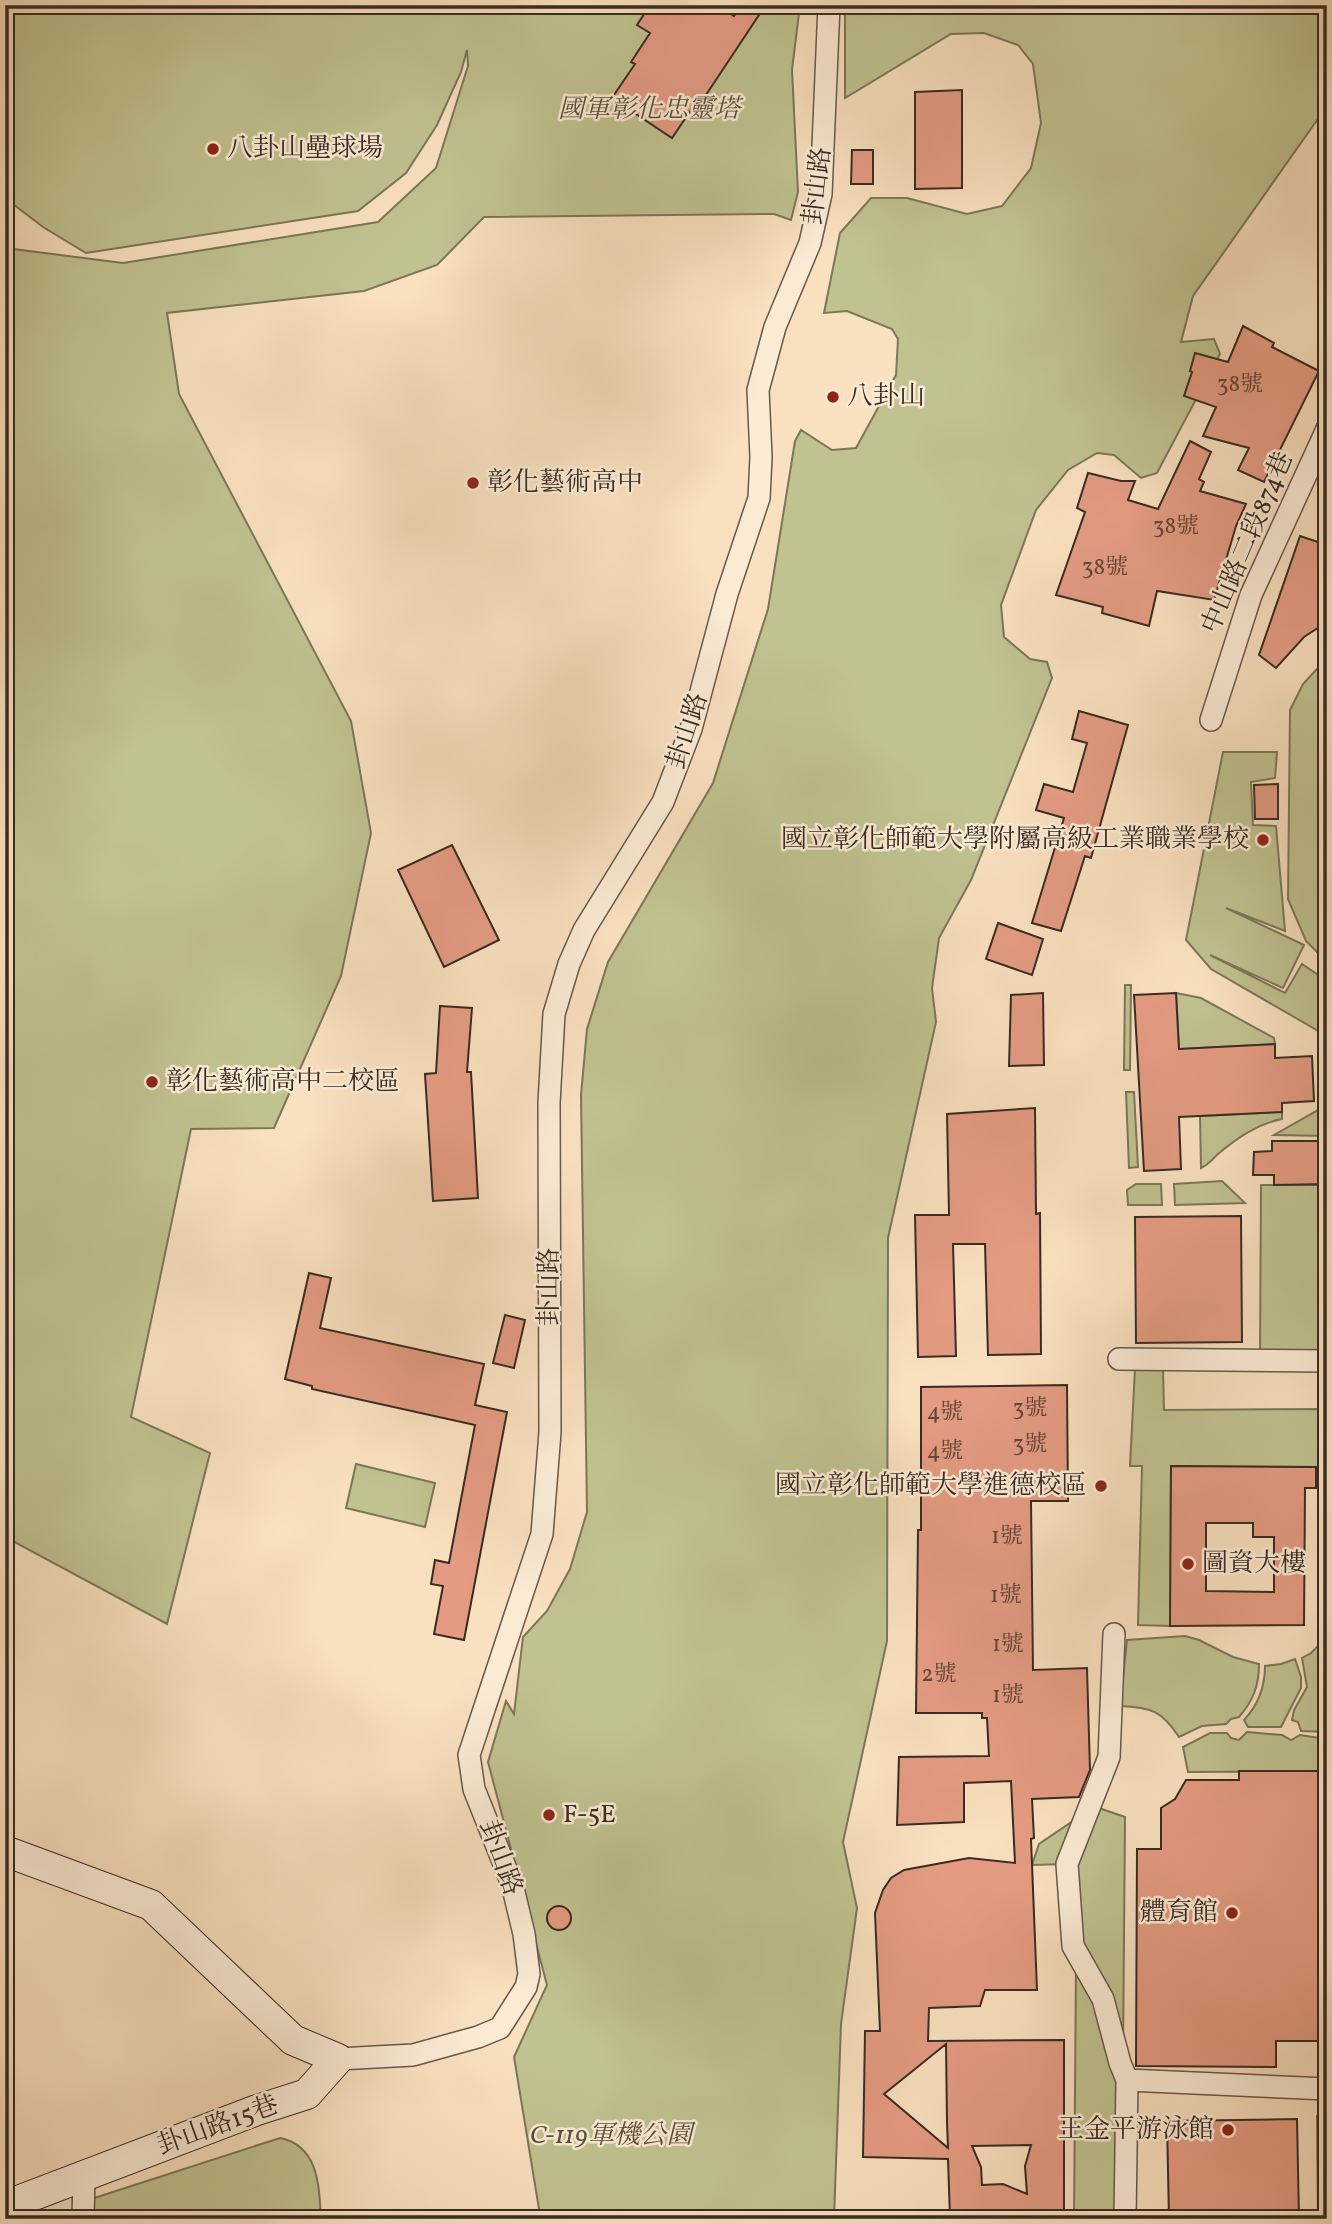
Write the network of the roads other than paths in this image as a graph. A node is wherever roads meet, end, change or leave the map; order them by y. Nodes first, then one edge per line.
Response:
1 (829, 5) edge
2 (1327, 429) edge
3 (1211, 720) dead end
4 (1119, 1359) dead end
5 (1327, 1360) edge
6 (1114, 1634) dead end
7 (5, 1851) edge
8 (338, 2059) junction
9 (1127, 2080) junction
10 (1327, 2088) edge
11 (84, 2175) junction
12 (5, 2206) edge
13 (83, 2219) edge
14 (1125, 2219) edge

1 - 8 street, 卦山路
2 - 3 street, 中山路二段874巷
4 - 5 street
6 - 9 street
7 - 8 street, 卦山路
8 - 11 street, 卦山路15巷
9 - 10 street
9 - 14 street
11 - 12 street, 卦山路15巷
11 - 13 street

